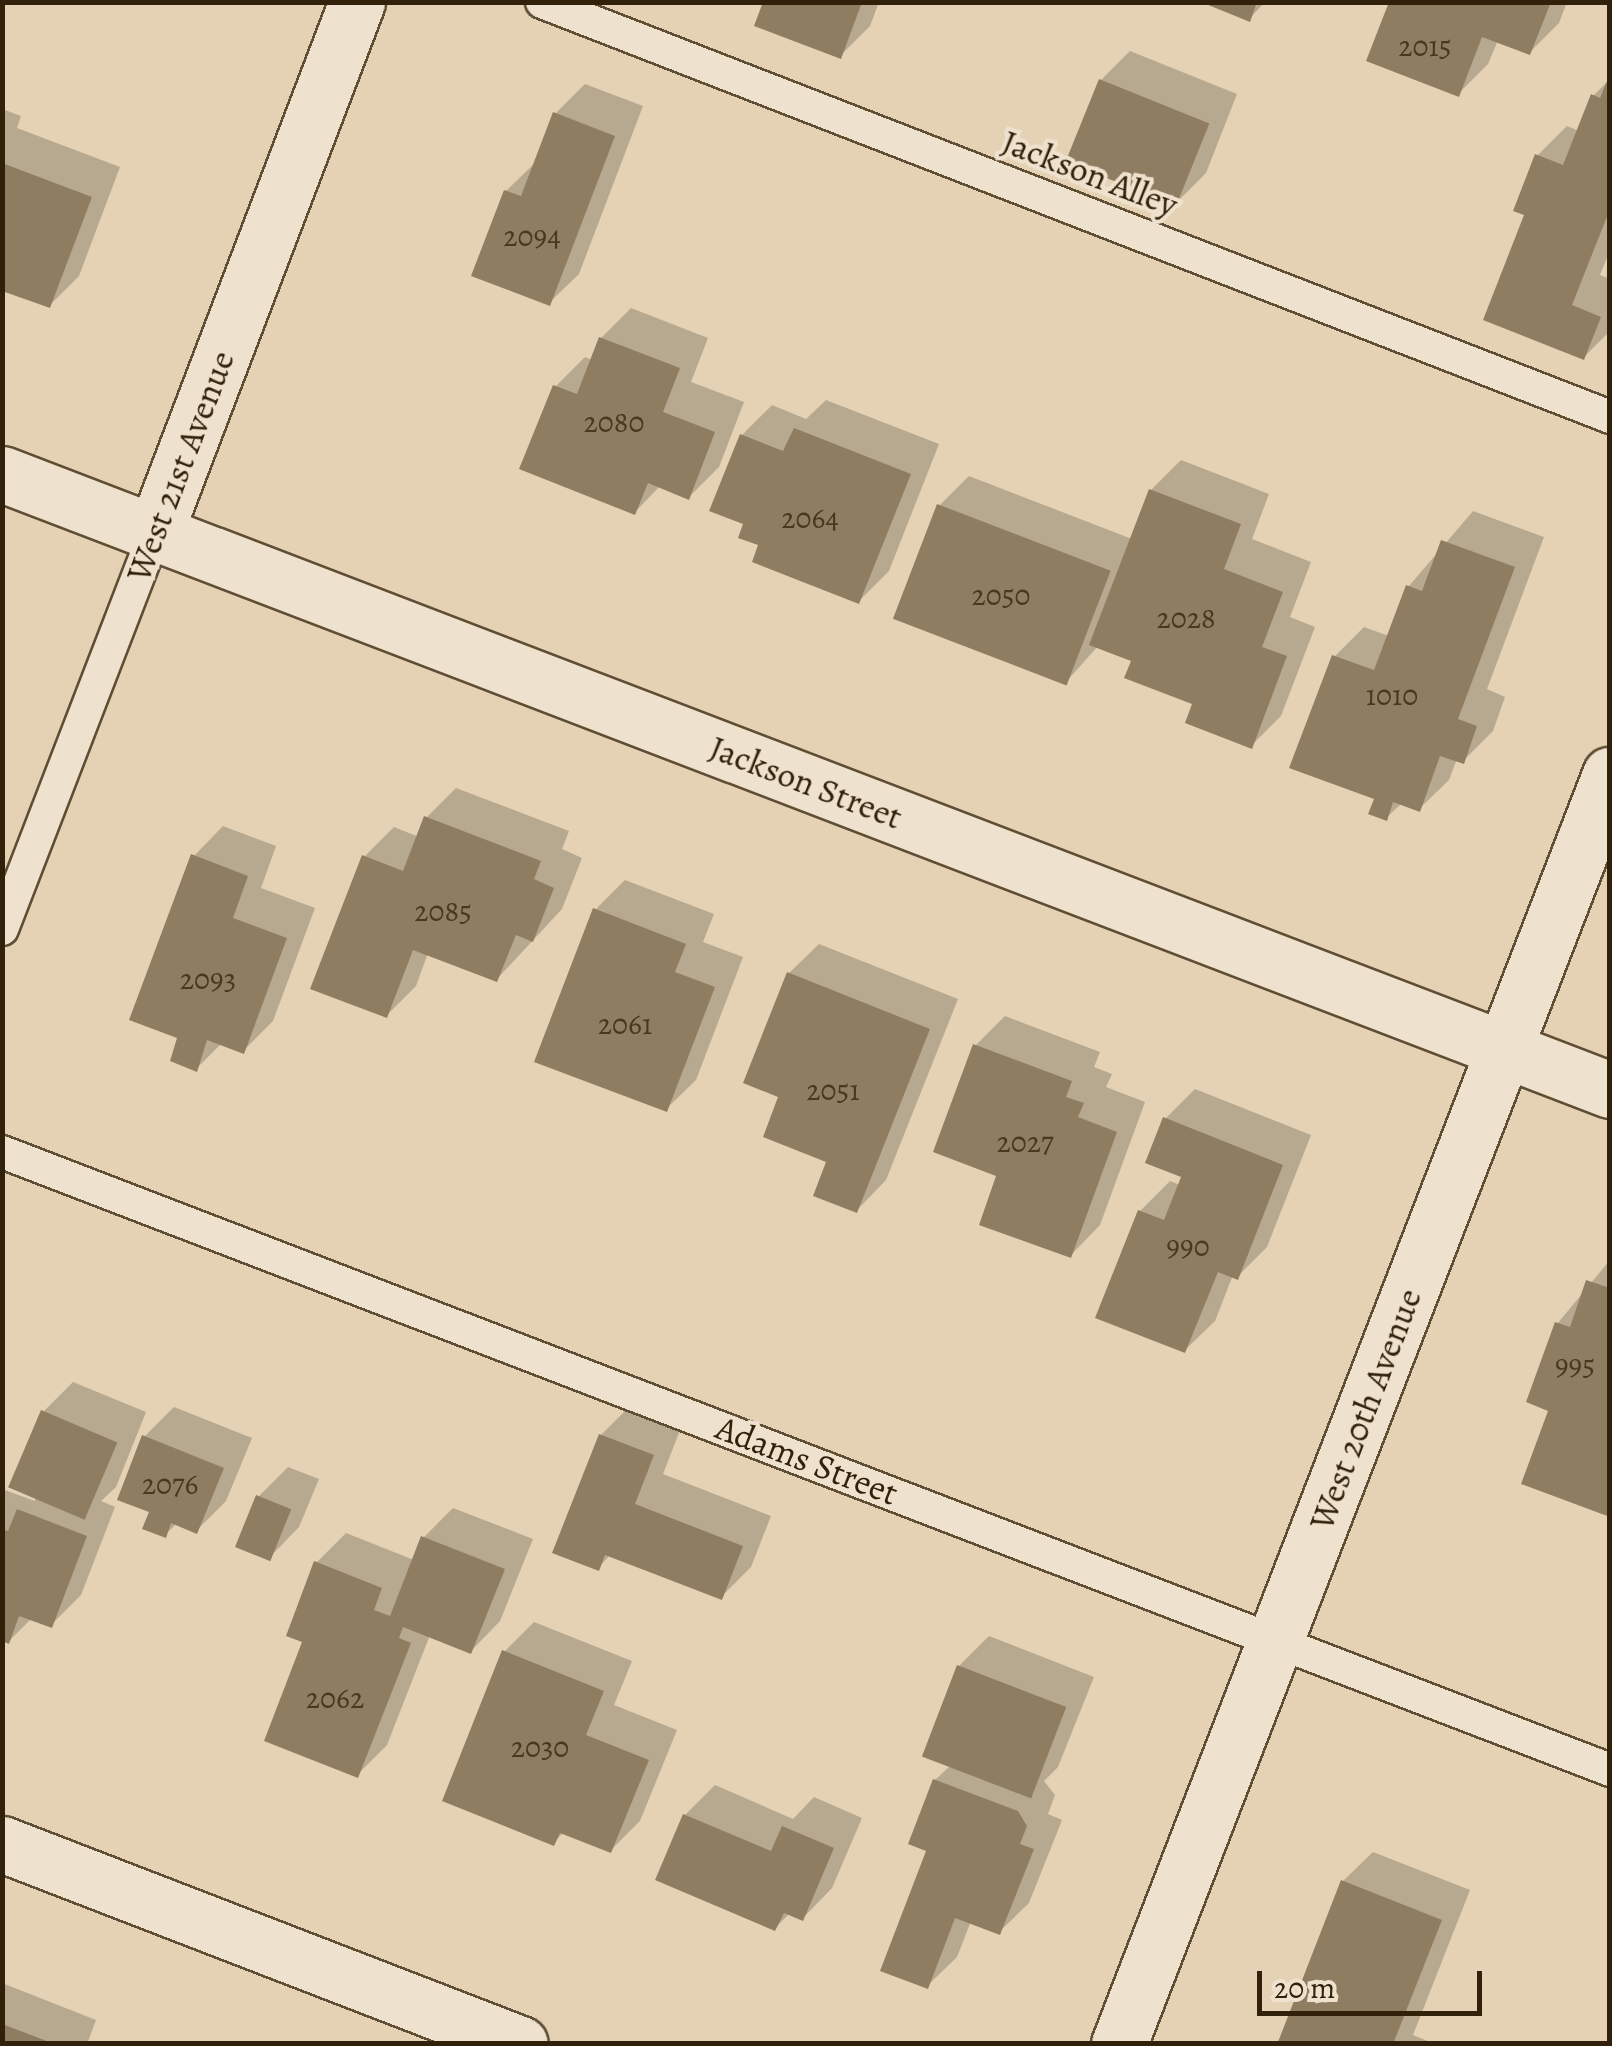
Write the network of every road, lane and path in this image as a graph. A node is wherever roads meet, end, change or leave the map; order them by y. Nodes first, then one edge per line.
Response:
1 (357, 2) edge
2 (542, 2) edge
3 (1610, 418) edge
4 (2, 474) edge
5 (155, 532) junction
6 (1610, 775) edge
7 (2, 929) edge
8 (1505, 1050) junction
9 (1610, 1090) edge
10 (2, 1152) edge
11 (1275, 1639) junction
12 (1610, 1770) edge
13 (2, 1844) edge
14 (520, 2044) edge
15 (1119, 2044) edge

1 - 5 street, West 21st Avenue
2 - 3 lane, Jackson Alley
4 - 5 street, Jackson Street
5 - 7 lane, West 21st Avenue
5 - 8 street, Jackson Street
6 - 8 street, West 20th Avenue
8 - 9 street, Jackson Street
8 - 11 street, West 20th Avenue
10 - 11 lane, Adams Street
11 - 12 lane, Adams Street
11 - 15 street, West 20th Avenue
13 - 14 street

